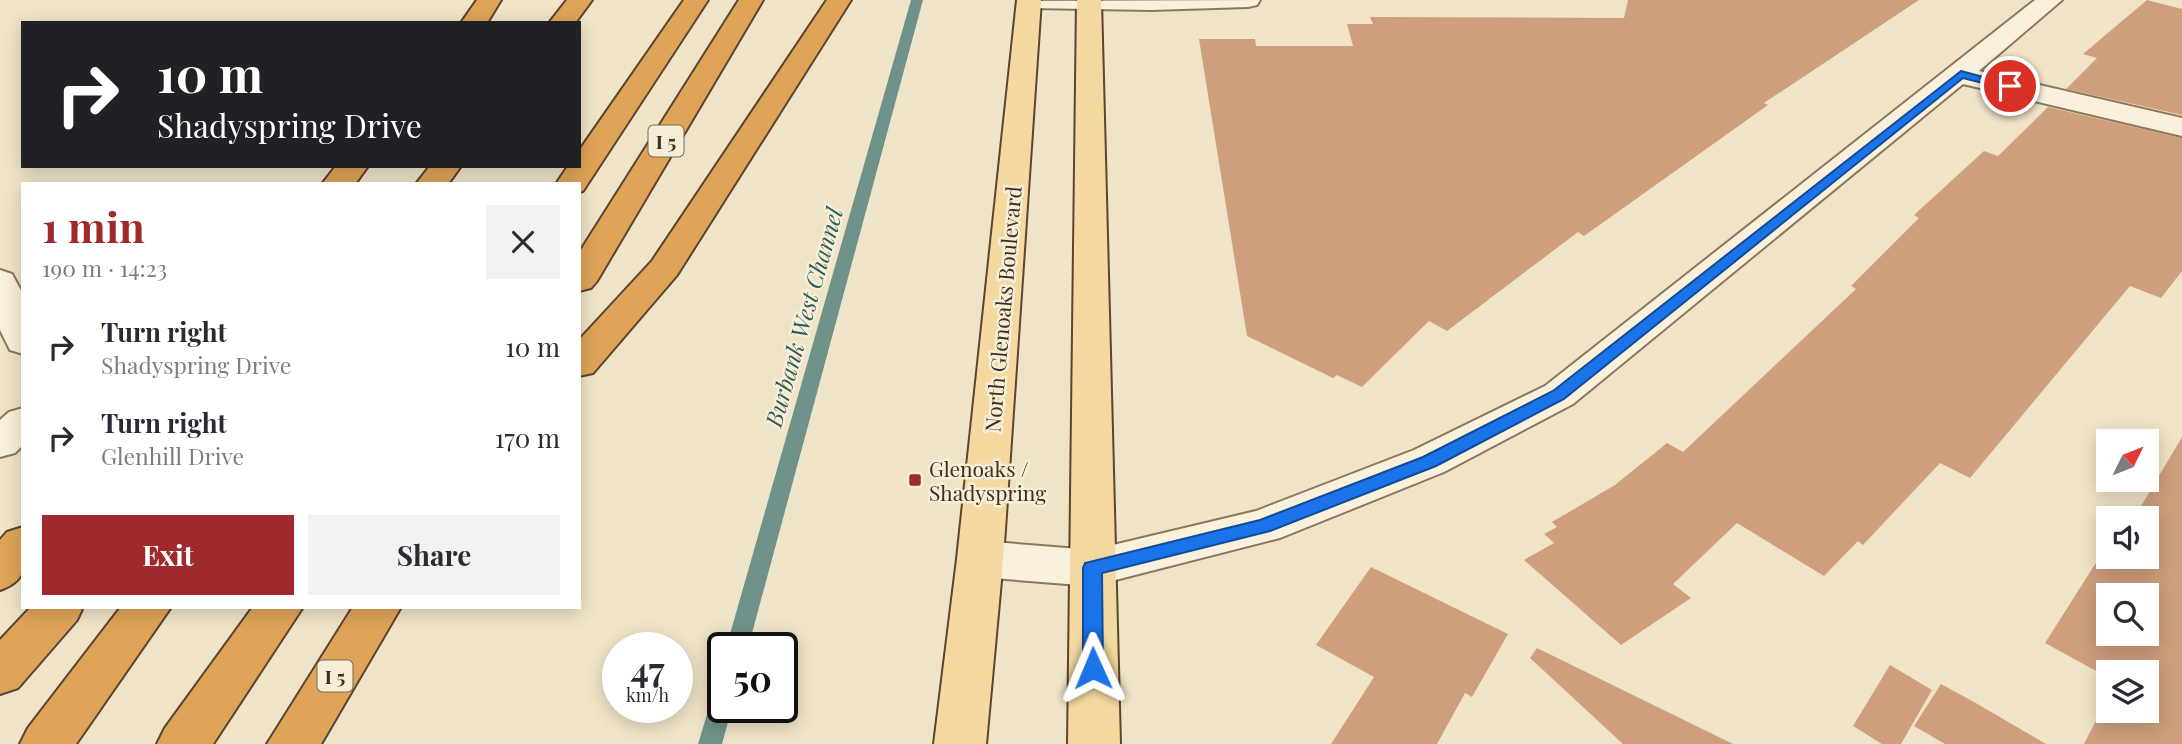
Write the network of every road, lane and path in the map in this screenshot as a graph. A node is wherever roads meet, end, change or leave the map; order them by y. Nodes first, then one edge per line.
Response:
1 (489, 0) edge
2 (580, 0) edge
3 (696, 0) edge
4 (751, 0) edge
5 (839, 0) edge
6 (1029, 0) edge
7 (1248, 0) edge
8 (2050, 0) edge
9 (1089, 1) edge
10 (475, 21) edge
11 (564, 21) edge
12 (1961, 75) junction
13 (2182, 127) edge
14 (352, 168) edge
15 (444, 168) edge
16 (340, 182) edge
17 (434, 182) edge
18 (573, 182) edge
19 (581, 278) edge
20 (0, 281) edge
21 (21, 337) edge
22 (581, 362) edge
23 (21, 424) edge
24 (0, 443) edge
25 (21, 546) edge
26 (980, 559) junction
27 (1092, 568) junction
28 (0, 572) edge
29 (58, 609) edge
30 (147, 609) edge
31 (279, 609) edge
32 (377, 609) edge
33 (0, 673) edge
34 (46, 744) edge
35 (183, 744) edge
36 (293, 744) edge
37 (960, 744) edge
38 (1094, 744) edge

1 - 10 highway
2 - 11 highway
3 - 18 highway
4 - 19 highway, I 5
5 - 22 highway
6 - 9 street
6 - 26 main road, North Glenoaks Boulevard
7 - 9 street
8 - 12 street
9 - 27 main road
12 - 13 street
12 - 27 street
14 - 16 highway
15 - 17 highway
20 - 21 street
23 - 24 street
25 - 28 highway
26 - 27 street
26 - 37 main road, North Glenoaks Boulevard
27 - 38 main road
29 - 33 highway
30 - 34 highway
31 - 35 highway
32 - 36 highway, I 5

